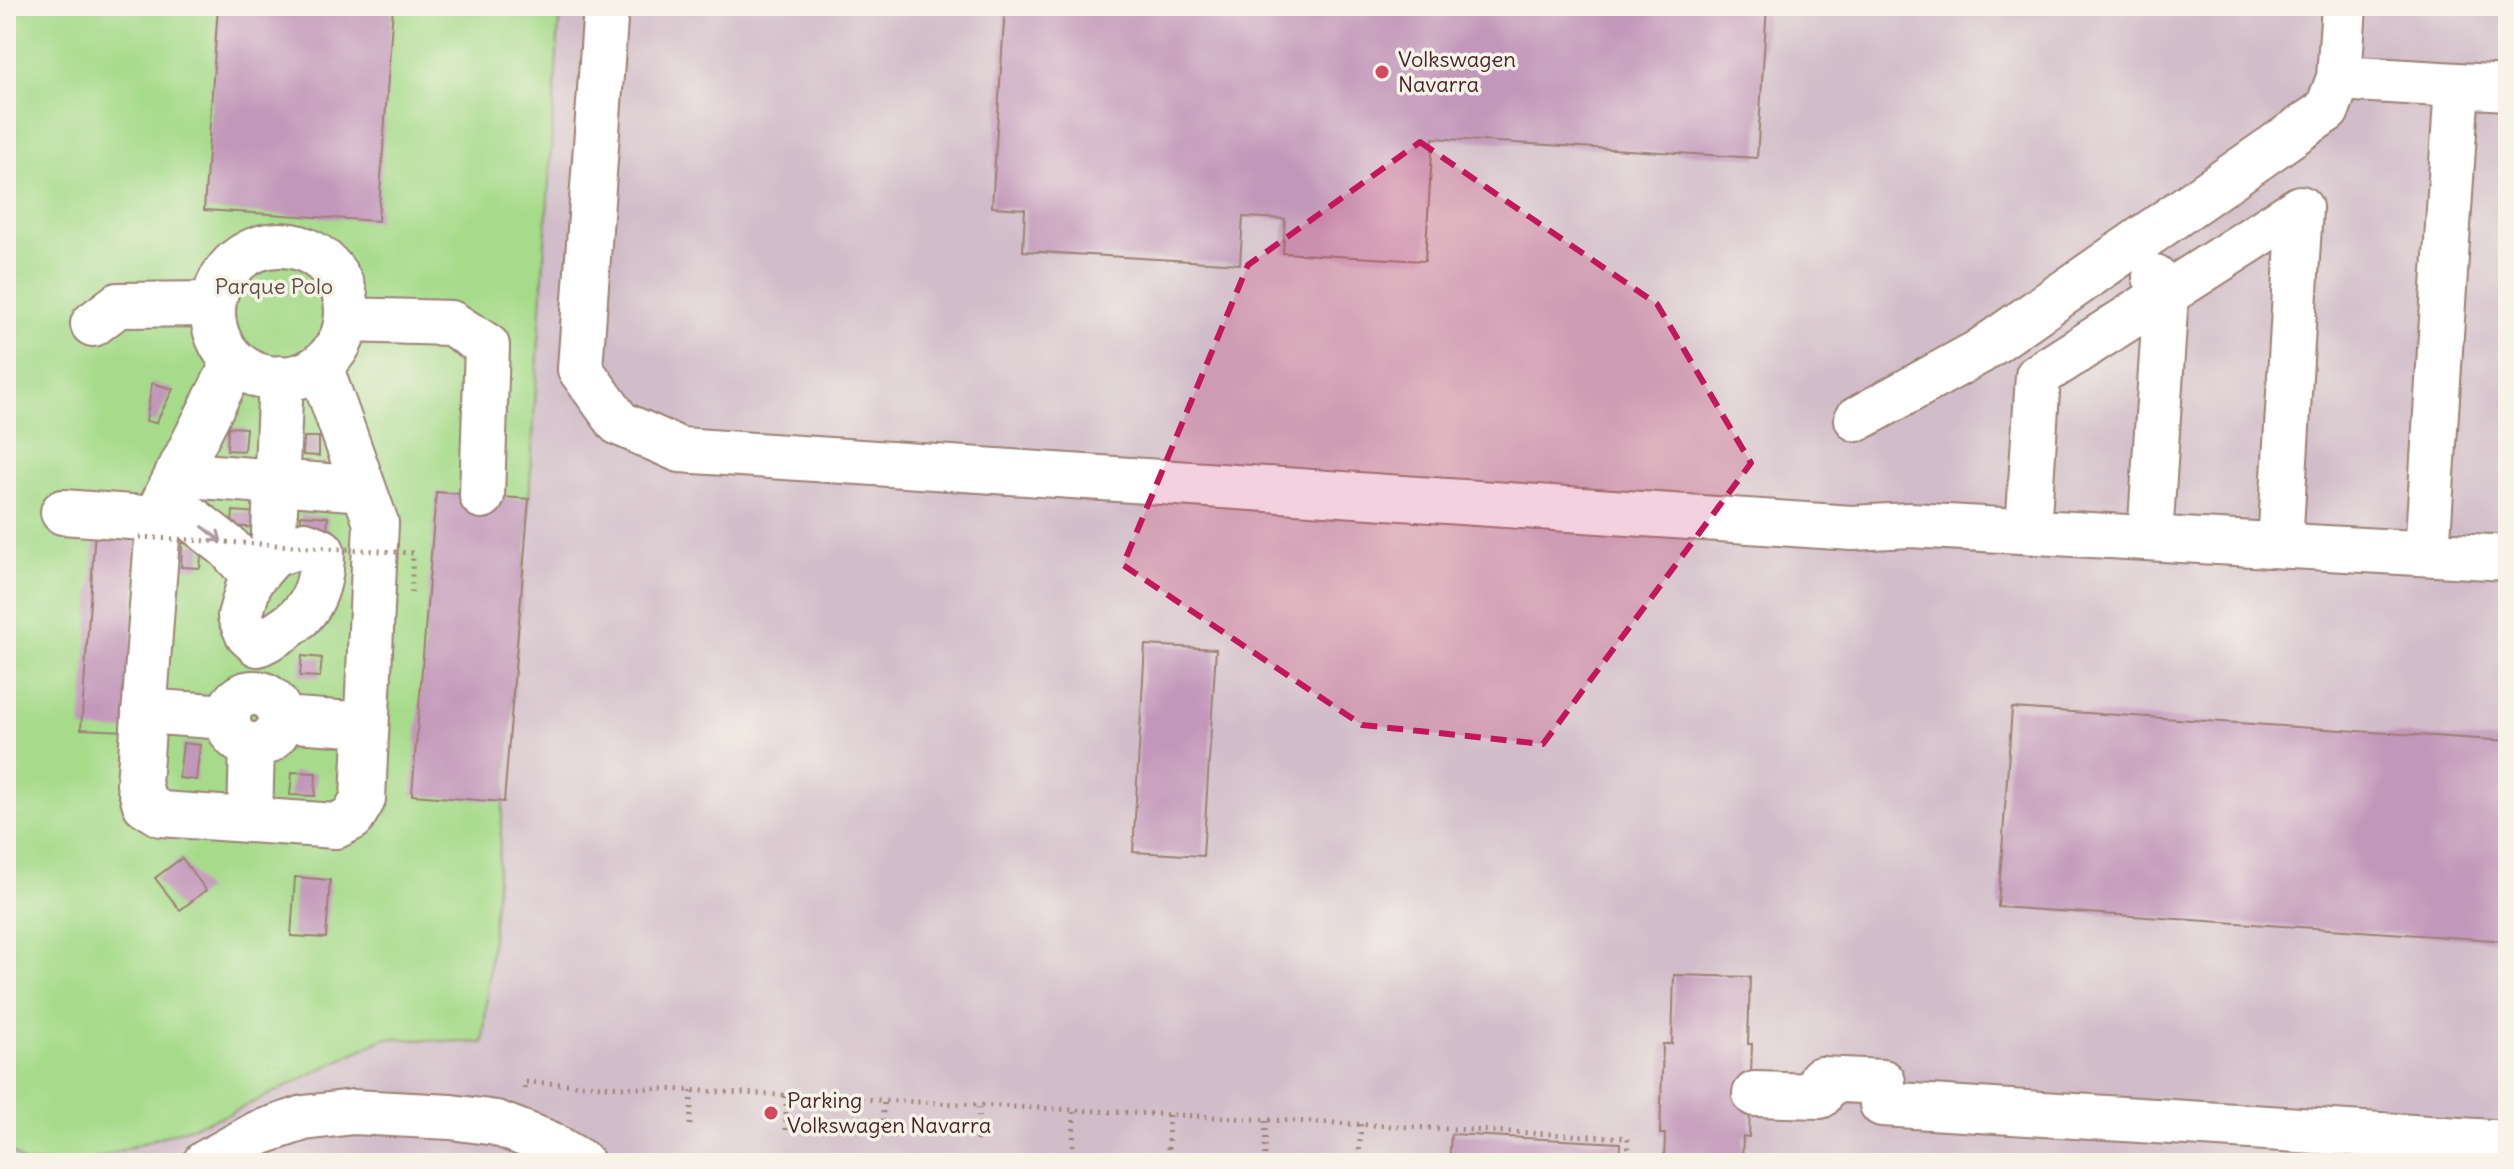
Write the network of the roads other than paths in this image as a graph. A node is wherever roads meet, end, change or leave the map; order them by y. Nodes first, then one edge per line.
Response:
1 (606, 6) edge
2 (2344, 6) edge
3 (2339, 78) junction
4 (2457, 85) junction
5 (2508, 88) edge
6 (2133, 245) junction
7 (2166, 294) junction
8 (212, 304) junction
9 (347, 320) junction
10 (93, 324) dead end
11 (234, 363) junction
12 (301, 372) junction
13 (1857, 419) dead end
14 (276, 483) junction
15 (364, 489) junction
16 (482, 496) dead end
17 (158, 510) junction
18 (63, 512) dead end
19 (2028, 531) junction
20 (2150, 538) junction
21 (2280, 545) junction
22 (2427, 553) junction
23 (2508, 558) edge
24 (263, 566) junction
25 (372, 622) junction
26 (273, 635) junction
27 (144, 711) junction
28 (253, 719) junction
29 (366, 725) junction
30 (250, 820) junction
31 (1755, 1094) dead end
32 (2508, 1143) edge
33 (205, 1163) edge
34 (582, 1163) edge

1 - 19 lane
2 - 3 lane
3 - 4 lane
3 - 6 lane
4 - 5 lane
4 - 22 lane
6 - 7 lane
6 - 13 lane
7 - 19 lane
7 - 20 lane
7 - 21 lane
8 - 9 lane
8 - 10 lane
8 - 11 lane
9 - 12 lane
9 - 16 lane
11 - 12 lane
11 - 17 lane
12 - 14 lane
12 - 15 lane
14 - 15 lane
14 - 17 lane
14 - 24 lane
15 - 25 lane
17 - 18 lane
17 -> 24 lane
17 - 27 lane
19 - 20 lane
20 - 21 lane
21 - 22 lane
22 - 23 lane
24 - 26 lane
24 - 26 lane
25 - 26 lane
25 - 29 lane
26 - 28 lane
27 - 28 lane
27 - 30 lane
28 - 29 lane
28 - 30 lane
29 - 30 lane
31 - 32 lane
33 - 34 lane

